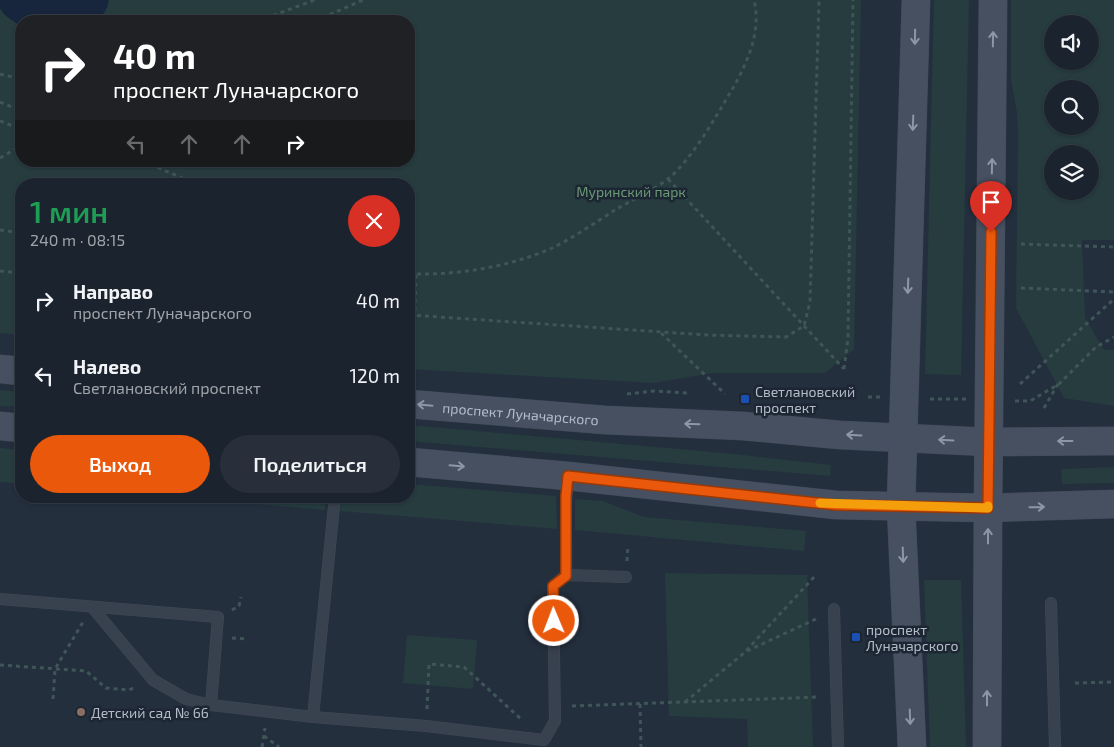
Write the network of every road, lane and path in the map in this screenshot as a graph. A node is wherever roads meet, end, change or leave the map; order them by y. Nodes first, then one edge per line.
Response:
1 (315, 0) edge
2 (364, 0) edge
3 (754, 0) edge
4 (819, 0) edge
5 (853, 0) edge
6 (916, 0) edge
7 (994, 0) edge
8 (274, 15) edge
9 (329, 15) edge
10 (0, 74) edge
11 (15, 78) edge
12 (0, 102) edge
13 (15, 108) edge
14 (0, 122) edge
15 (15, 127) edge
16 (15, 149) edge
17 (0, 158) edge
18 (158, 167) edge
19 (182, 178) edge
20 (668, 179) junction
21 (0, 230) edge
22 (15, 231) edge
23 (1021, 244) dead end
24 (1114, 247) edge
25 (0, 271) edge
26 (15, 272) edge
27 (416, 274) joint
28 (1021, 288) dead end
29 (1114, 292) edge
30 (1114, 299) edge
31 (415, 315) joint
32 (804, 326) junction
33 (661, 332) junction
34 (1114, 337) edge
35 (0, 369) edge
36 (15, 370) edge
37 (1020, 384) dead end
38 (1059, 384) junction
39 (724, 394) dead end
40 (868, 397) dead end
41 (904, 398) junction
42 (989, 400) junction
43 (415, 404) edge
44 (1044, 408) dead end
45 (0, 426) edge
46 (15, 427) edge
47 (903, 438) junction
48 (1114, 441) edge
49 (989, 442) junction
50 (415, 463) edge
51 (568, 476) junction
52 (335, 503) edge
53 (1114, 504) edge
54 (901, 506) junction
55 (988, 508) junction
56 (566, 576) junction
57 (816, 576) dead end
58 (626, 577) dead end
59 (0, 599) edge
60 (1051, 603) dead end
61 (92, 607) junction
62 (834, 609) dead end
63 (816, 618) dead end
64 (744, 653) junction
65 (0, 665) edge
66 (55, 669) junction
67 (153, 680) junction
68 (1114, 682) edge
69 (1075, 683) dead end
70 (819, 697) dead end
71 (53, 699) dead end
72 (684, 703) junction
73 (640, 704) junction
74 (211, 705) junction
75 (554, 707) junction
76 (313, 717) junction
77 (426, 726) junction
78 (264, 736) dead end
79 (547, 743) edge
80 (279, 747) edge
81 (641, 747) edge
82 (838, 747) edge
83 (912, 747) edge
84 (987, 747) edge
85 (1055, 747) edge

1 - 8 path
2 - 9 path
3 - 20 path
4 - 32 path
5 - 32 path
6 -> 41 main road
42 -> 7 main road
10 - 11 path
12 - 13 path
14 - 15 path
16 - 17 path
18 - 19 path
20 - 27 path
20 - 32 path
21 - 22 path
23 - 24 path
25 - 26 path
27 - 31 path
28 - 29 path
30 - 37 path
31 - 33 path
32 - 33 path
33 - 39 path
34 - 38 path
35 - 36 main road
38 - 42 path
38 - 44 path
40 - 41 path
41 - 42 path
41 - 47 main road
42 - 49 main road
47 -> 43 main road, проспект Луначарского
45 - 46 main road
49 -> 47 main road, проспект Луначарского
47 - 54 main road
48 -> 49 main road, проспект Луначарского
49 - 55 main road
50 -> 51 main road
51 - 54 main road
51 - 56 lane
52 - 76 lane
55 -> 53 main road
54 - 55 main road
54 -> 83 main road
84 -> 55 main road
56 - 58 lane
56 - 75 lane
57 - 64 path
59 - 61 lane
60 - 85 lane
61 - 66 path
61 - 67 lane
61 - 74 lane
62 - 82 lane
63 - 64 path
64 - 72 path
65 - 66 path
66 - 67 path
66 - 71 path
67 - 74 lane
68 - 69 path
70 - 72 path
72 - 73 path
73 - 75 path
73 - 81 path
74 - 76 lane
75 - 79 lane
76 - 77 lane
77 - 79 lane
77 - 79 path
78 - 80 path

